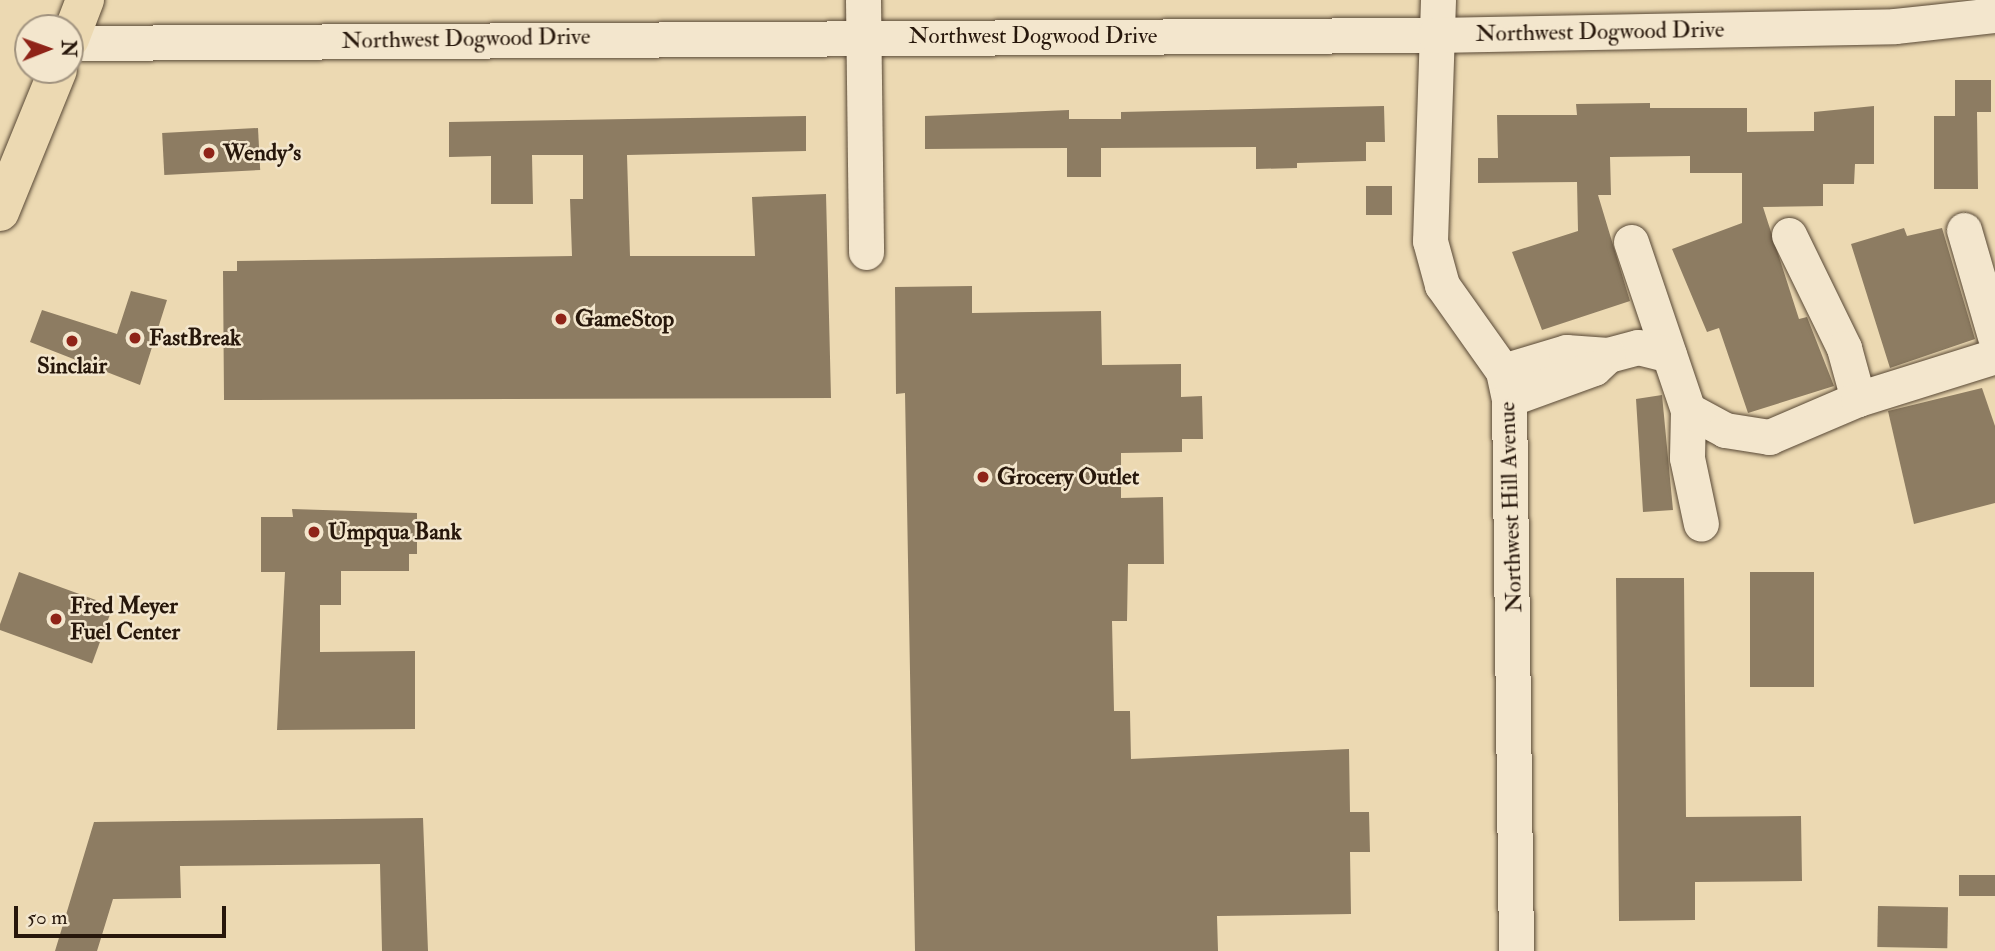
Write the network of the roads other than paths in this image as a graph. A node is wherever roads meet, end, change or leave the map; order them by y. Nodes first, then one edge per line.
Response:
1 (863, 0) edge
2 (1438, 0) edge
3 (1995, 15) edge
4 (1435, 35) junction
5 (864, 36) junction
6 (84, 41) edge
7 (52, 84) edge
8 (0, 212) edge
9 (1964, 230) dead end
10 (1789, 235) dead end
11 (1631, 242) dead end
12 (866, 252) dead end
13 (1995, 337) edge
14 (1669, 355) junction
15 (1995, 356) edge
16 (1506, 385) junction
17 (1858, 399) junction
18 (1688, 410) junction
19 (1701, 524) dead end
20 (1516, 951) edge

1 - 5 street
2 - 4 street, Northwest Hill Avenue
3 - 4 street, Northwest Dogwood Drive
4 - 5 street, Northwest Dogwood Drive
4 - 16 street, Northwest Hill Avenue
5 - 6 street, Northwest Dogwood Drive
5 - 12 street
7 - 8 main road
9 - 13 street
10 - 17 street
11 - 14 street
14 - 16 street
14 - 18 street
15 - 17 street
16 - 20 street, Northwest Hill Avenue
17 - 18 street
18 - 19 street

